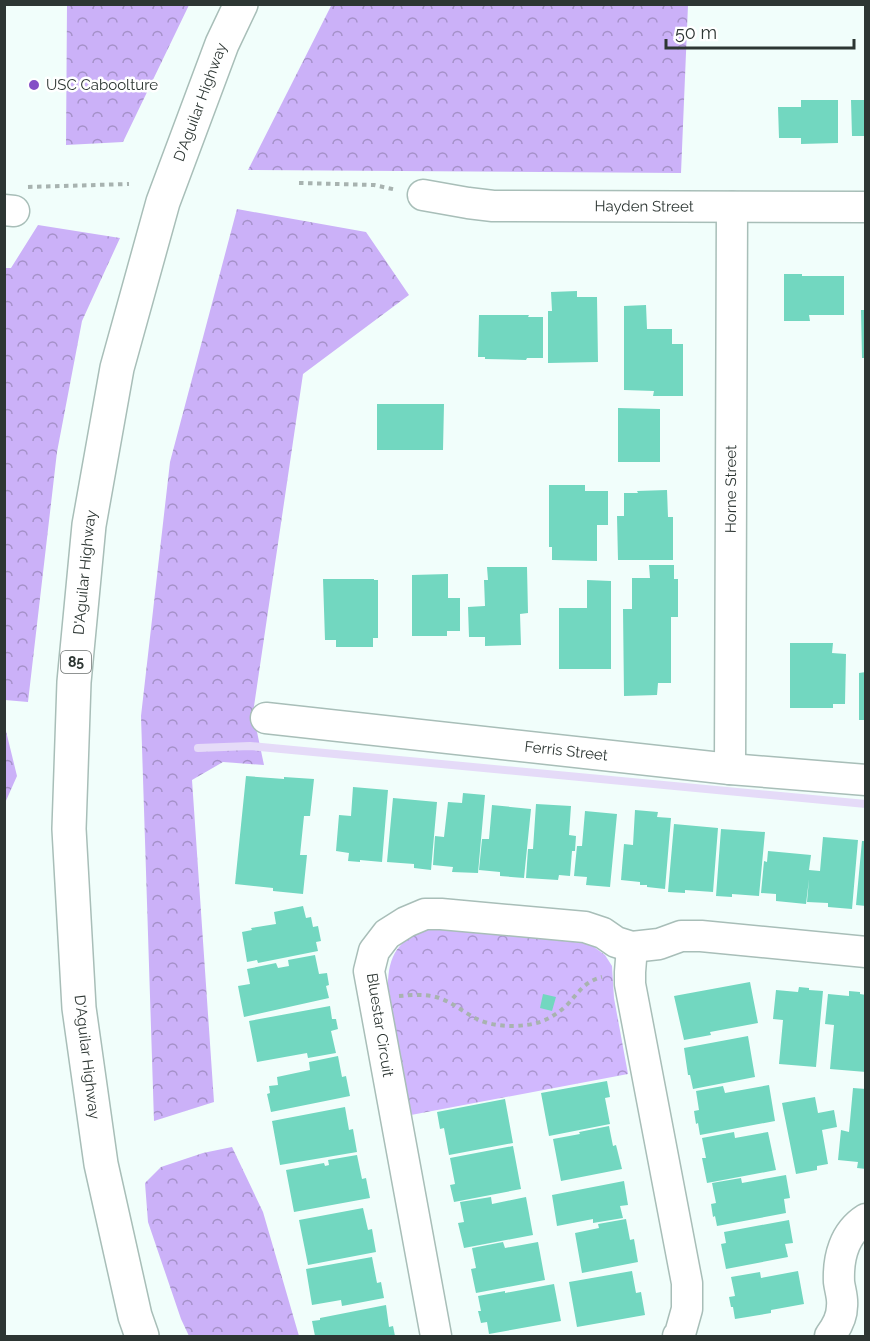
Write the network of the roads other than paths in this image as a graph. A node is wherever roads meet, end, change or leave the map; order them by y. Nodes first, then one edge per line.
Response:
1 (241, 4) edge
2 (423, 195) dead end
3 (732, 207) junction
4 (866, 207) edge
5 (266, 718) dead end
6 (730, 769) junction
7 (866, 780) edge
8 (866, 952) edge
9 (631, 960) junction
10 (866, 1219) edge
11 (142, 1336) edge
12 (436, 1336) edge
13 (681, 1336) edge
14 (830, 1336) edge

1 - 11 highway, D'Aguilar Highway / 85
2 - 3 street, Hayden Street
3 - 4 street, Hayden Street
3 - 6 street, Horne Street
5 - 6 street, Ferris Street
6 - 7 street, Ferris Street
8 - 9 street
9 - 12 street, Bluestar Circuit
9 - 13 street
10 - 14 street

